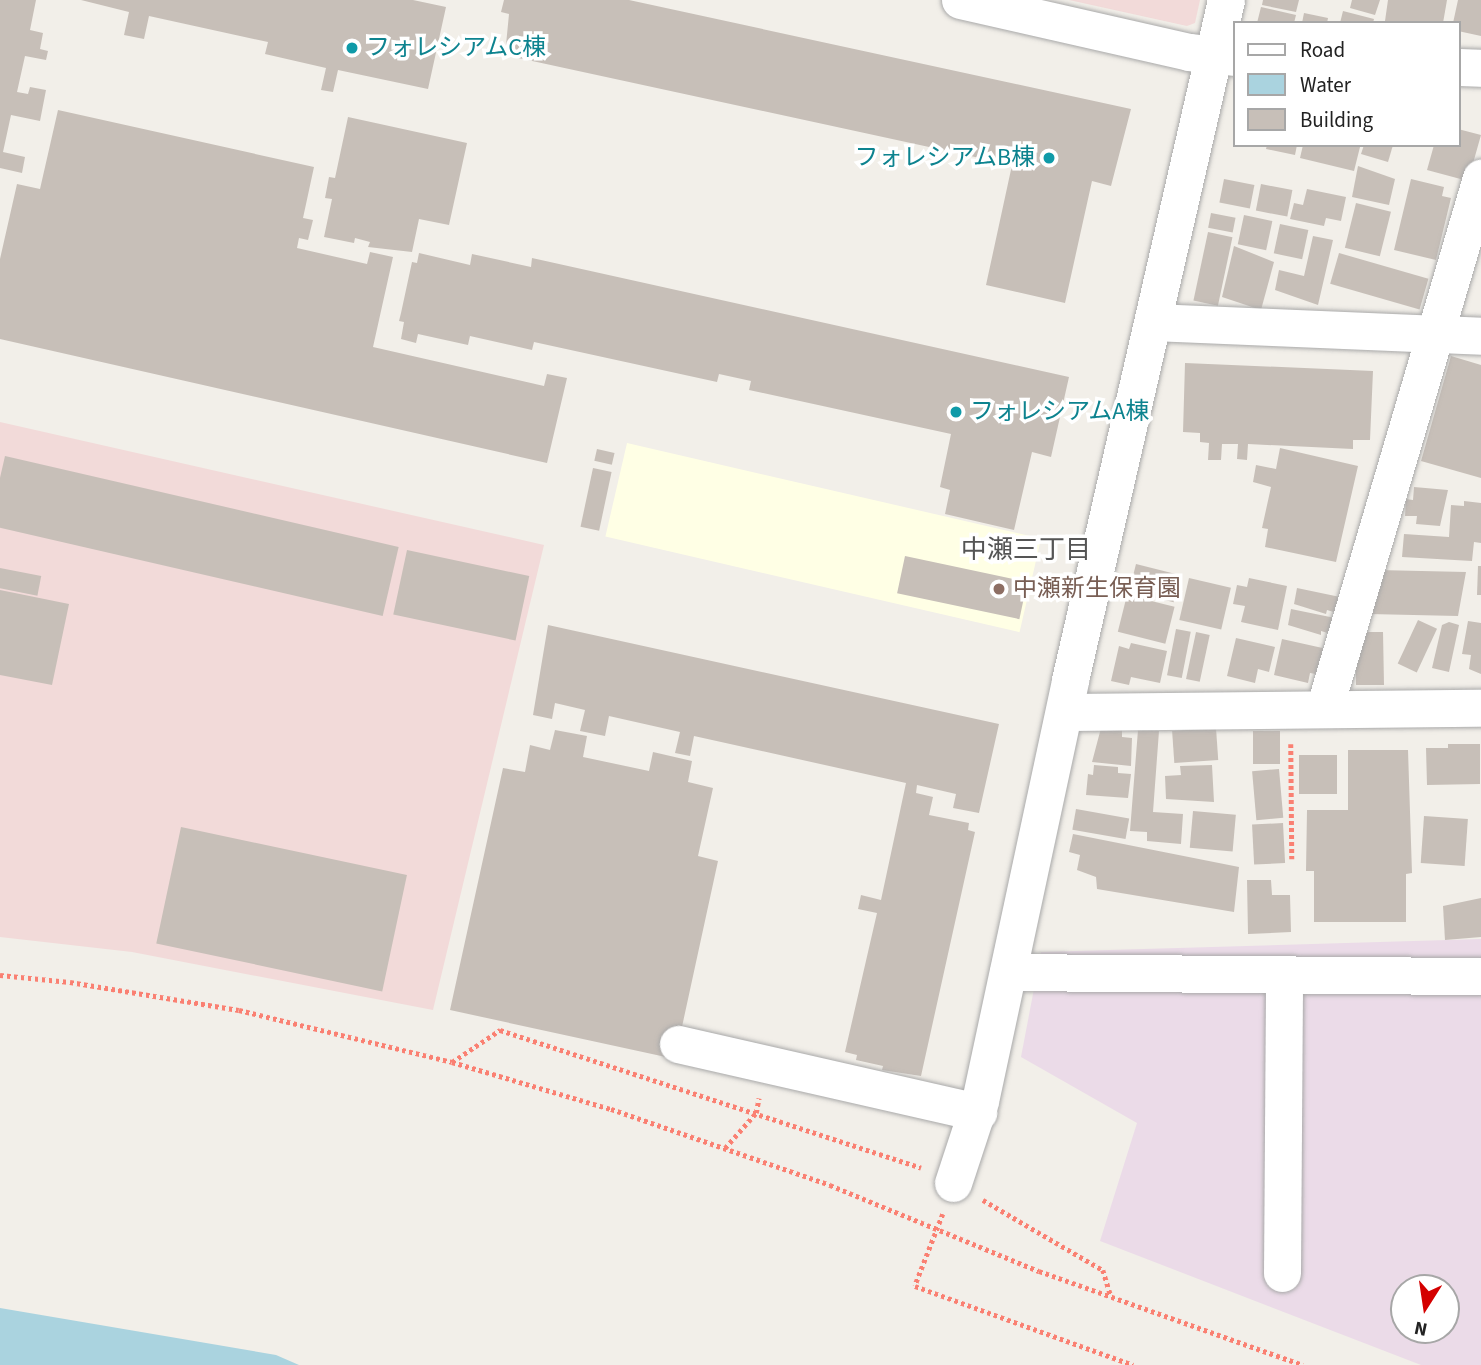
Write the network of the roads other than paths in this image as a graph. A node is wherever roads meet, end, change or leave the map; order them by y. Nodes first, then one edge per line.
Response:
1 (960, 0) edge
2 (1226, 0) edge
3 (1224, 57) edge
4 (1460, 67) edge
5 (1481, 68) edge
6 (1481, 178) edge
7 (1153, 322) junction
8 (1432, 335) junction
9 (1481, 337) edge
10 (1308, 707) junction
11 (1481, 708) edge
12 (1065, 712) junction
13 (1008, 972) junction
14 (1284, 974) junction
15 (1481, 976) edge
16 (678, 1044) dead end
17 (978, 1112) junction
18 (940, 1176) road end
19 (1282, 1273) dead end

1 - 3 street
2 - 3 street
3 - 7 street
4 - 5 street
6 - 8 street
7 - 8 street
7 - 12 street
8 - 9 street
8 - 10 street
10 - 11 street
10 - 12 street
12 - 13 street
13 - 14 street
13 - 17 street
14 - 15 street
14 - 19 street
16 - 17 street
17 - 18 street

